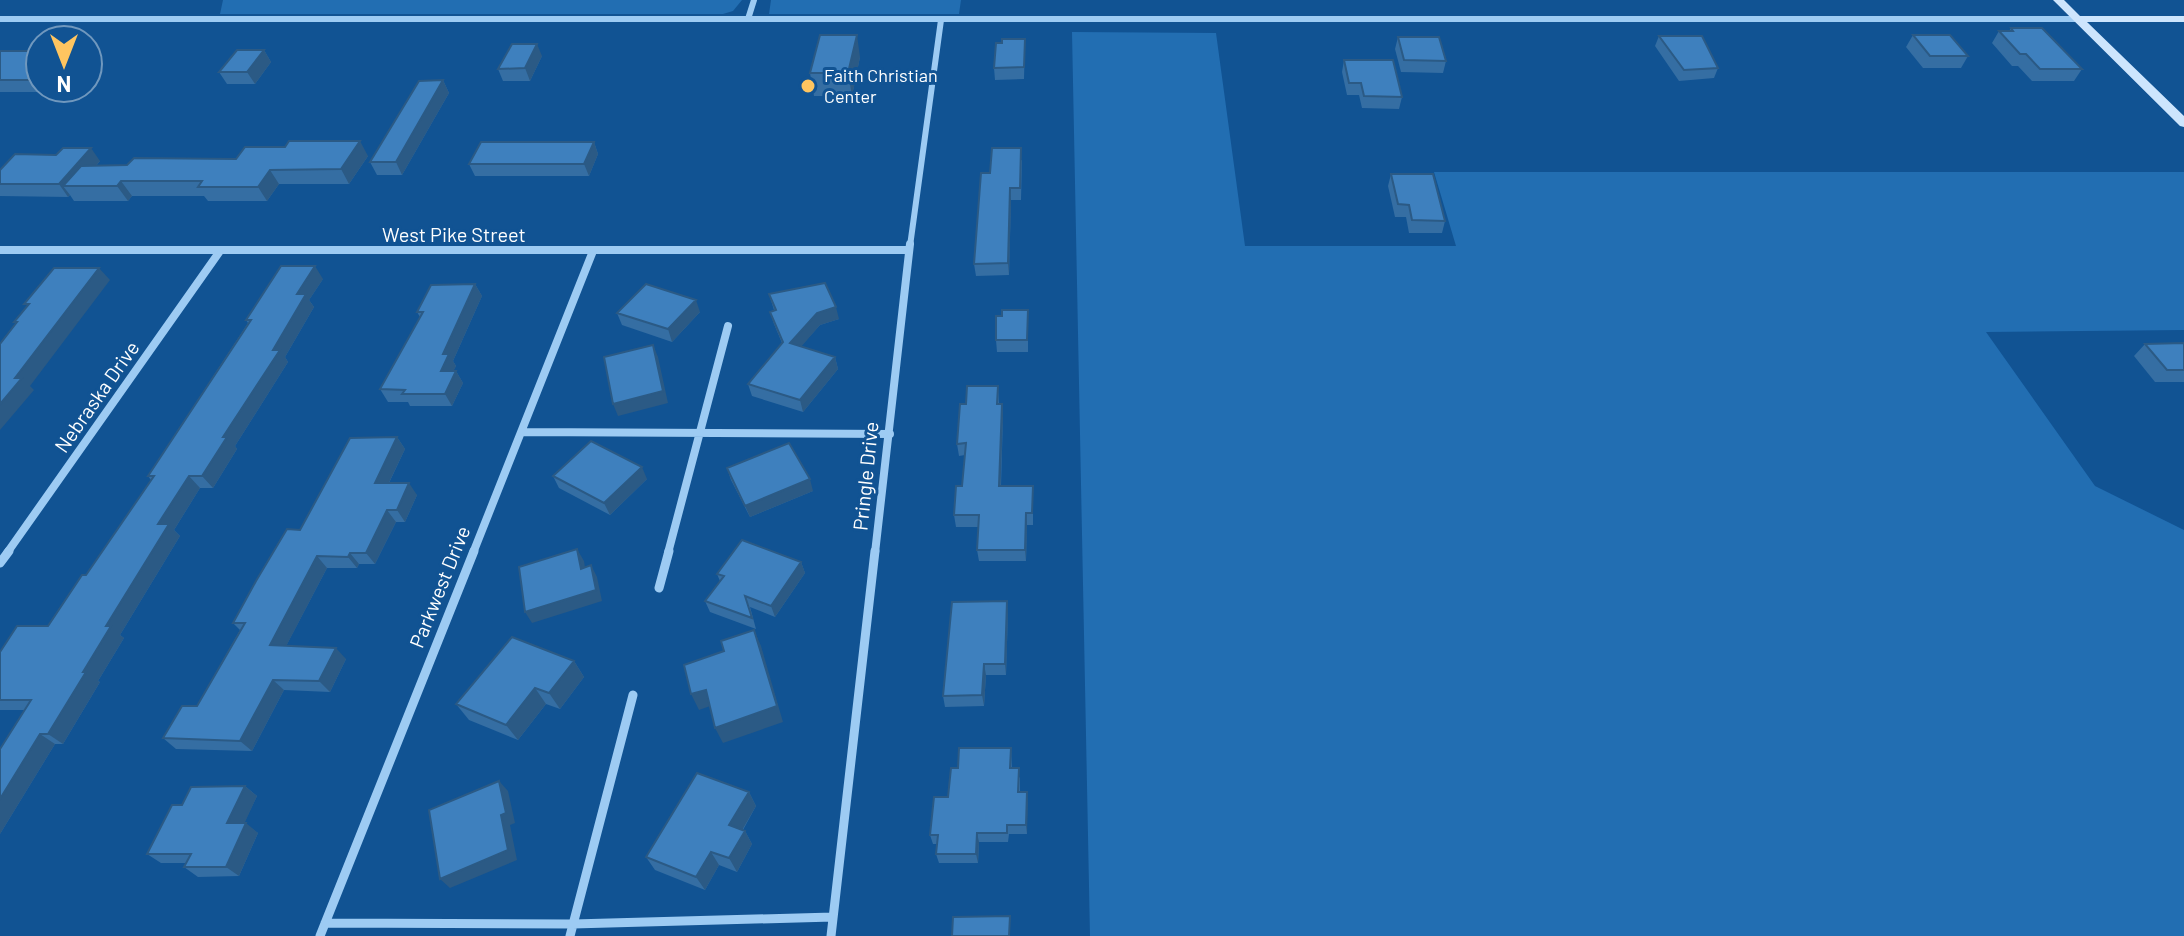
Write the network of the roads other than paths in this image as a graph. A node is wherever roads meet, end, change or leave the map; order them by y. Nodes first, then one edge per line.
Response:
1 (754, 0) edge
2 (2058, 0) edge
3 (0, 19) edge
4 (748, 19) junction
5 (2077, 19) junction
6 (2184, 19) edge
7 (941, 20) junction
8 (2184, 123) edge
9 (0, 250) edge
10 (907, 250) junction
11 (220, 251) junction
12 (593, 251) junction
13 (728, 326) dead end
14 (522, 432) junction
15 (700, 433) junction
16 (890, 434) junction
17 (0, 563) edge
18 (659, 588) dead end
19 (633, 695) dead end
20 (833, 917) junction
21 (325, 923) junction
22 (573, 924) junction
23 (320, 936) edge
24 (570, 936) edge
25 (831, 936) edge

1 - 4 street
2 - 5 street
3 - 4 street
4 - 7 street
5 - 6 street
5 - 7 street
5 - 8 street
7 - 10 street, Pringle Drive
9 - 11 street, West Pike Street
10 - 12 street, West Pike Street
10 - 16 street, Pringle Drive
11 - 12 street, West Pike Street
11 - 17 street, Nebraska Drive
12 - 14 street, Parkwest Drive
13 - 15 street
14 - 15 street
14 - 21 street, Parkwest Drive
15 - 16 street
15 - 18 street
16 - 20 street, Pringle Drive
19 - 22 street
20 - 22 street
20 - 25 street, Pringle Drive
21 - 22 street
21 - 23 street, Parkwest Drive
22 - 24 street

